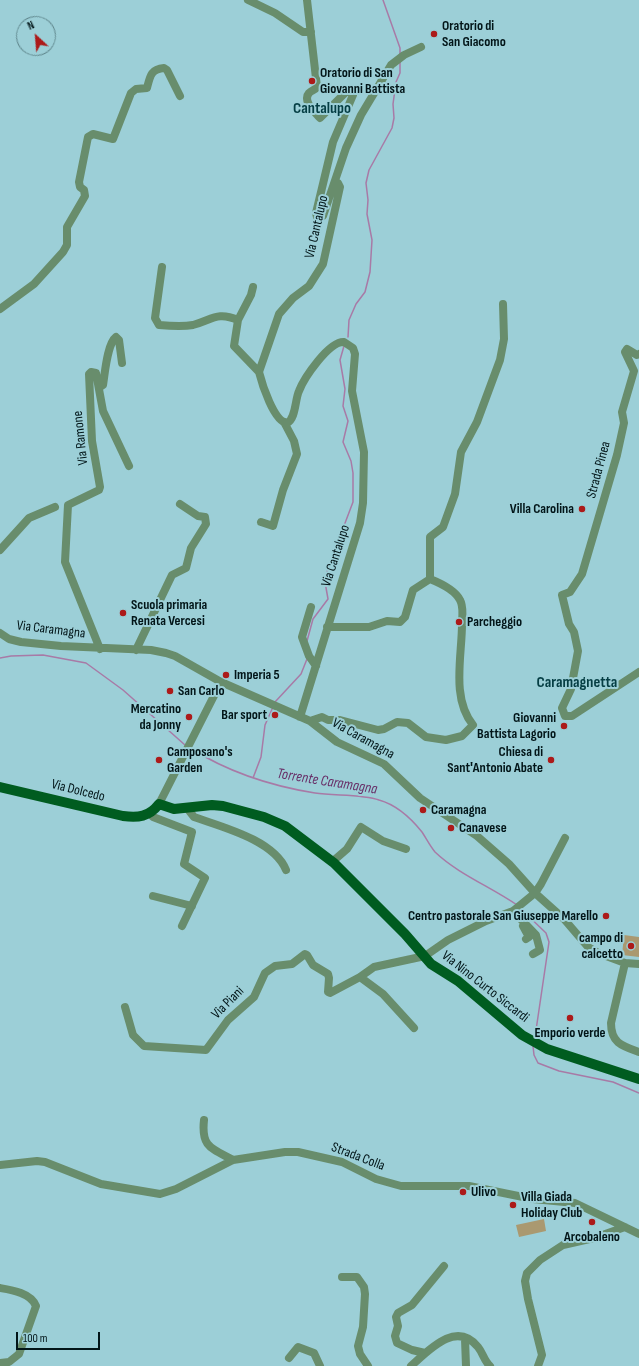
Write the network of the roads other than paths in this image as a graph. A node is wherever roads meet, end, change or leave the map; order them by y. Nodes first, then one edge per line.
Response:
1 (248, 0) edge
2 (307, 0) edge
3 (311, 32) junction
4 (421, 47) dead end
5 (180, 96) dead end
6 (335, 182) junction
7 (162, 268) dead end
8 (253, 287) dead end
9 (503, 304) dead end
10 (0, 309) edge
11 (238, 320) junction
12 (639, 354) edge
13 (122, 362) dead end
14 (259, 372) junction
15 (100, 387) junction
16 (284, 422) junction
17 (129, 466) dead end
18 (180, 504) dead end
19 (68, 505) joint
20 (55, 507) dead end
21 (261, 522) dead end
22 (0, 550) edge
23 (430, 579) junction
24 (311, 607) dead end
25 (327, 627) junction
26 (0, 633) edge
27 (100, 648) junction
28 (136, 650) junction
29 (316, 666) junction
30 (639, 672) edge
31 (221, 682) junction
32 (300, 717) junction
33 (310, 722) junction
34 (0, 786) edge
35 (159, 804) junction
36 (187, 808) junction
37 (150, 813) junction
38 (565, 838) dead end
39 (406, 849) dead end
40 (332, 862) junction
41 (286, 870) dead end
42 (535, 893) junction
43 (153, 896) dead end
44 (192, 906) junction
45 (511, 912) junction
46 (182, 926) dead end
47 (526, 939) dead end
48 (533, 954) dead end
49 (425, 956) junction
50 (625, 963) junction
51 (639, 964) edge
52 (360, 977) junction
53 (125, 1007) dead end
54 (414, 1028) dead end
55 (639, 1052) edge
56 (639, 1079) edge
57 (204, 1120) dead end
58 (233, 1160) junction
59 (0, 1165) edge
60 (625, 1227) junction
61 (639, 1234) edge
62 (444, 1266) dead end
63 (342, 1277) dead end
64 (0, 1288) edge
65 (465, 1339) junction
66 (425, 1353) junction
67 (289, 1358) dead end
68 (0, 1363) edge
69 (320, 1366) edge
70 (368, 1366) edge
71 (411, 1366) edge
72 (466, 1366) edge
73 (490, 1366) edge
74 (538, 1366) edge

1 - 3 street
2 - 3 street
3 - 6 street, Via Cantalupo
4 - 6 street
5 - 10 street
6 - 14 street, Via Cantalupo
7 - 11 street
8 - 11 street
9 - 23 street
11 - 14 street
12 - 30 street, Strada Pinea
13 - 15 street, Via Ramone
14 - 16 street
15 - 17 street, Via Ramone
15 - 19 street, Via Ramone
16 - 21 street
16 - 25 street, Via Cantalupo
18 - 28 street
19 - 27 street, Via Caramagna
20 - 22 street
23 - 25 street
23 - 33 street
24 - 29 street
25 - 29 street, Via Cantalupo
26 - 27 street, Via Caramagna
27 - 28 street, Via Caramagna
28 - 31 street, Via Caramagna
29 - 32 street, Via Cantalupo
31 - 32 street, Via Caramagna
31 - 35 street
32 - 33 street, Via Caramagna
33 - 42 street, Via Caramagna
34 - 37 main road, Via Dolcedo
35 - 36 main road, Via Nino Curto Siccardi
35 - 37 main road
36 - 40 main road, Via Nino Curto Siccardi
36 - 41 street
37 - 44 street
38 - 42 street
39 - 40 street
40 - 49 main road, Via Nino Curto Siccardi
42 - 45 street, Via Piani
42 - 50 street, Via Caramagna
43 - 44 street
44 - 46 street
45 - 47 street
45 - 48 street
45 - 49 street, Via Piani
49 - 52 street, Via Piani
49 - 56 main road, Via Nino Curto Siccardi
50 - 51 street, Via Caramagna
50 - 55 street
52 - 53 street, Via Piani
52 - 54 street
57 - 58 street
58 - 59 street, Strada Colla
58 - 60 street, Strada Colla
60 - 61 street, Strada Colla
60 - 74 street
62 - 66 street
63 - 70 street
64 - 68 street
65 - 66 street
65 - 72 street
65 - 73 street
66 - 71 street
67 - 69 street

